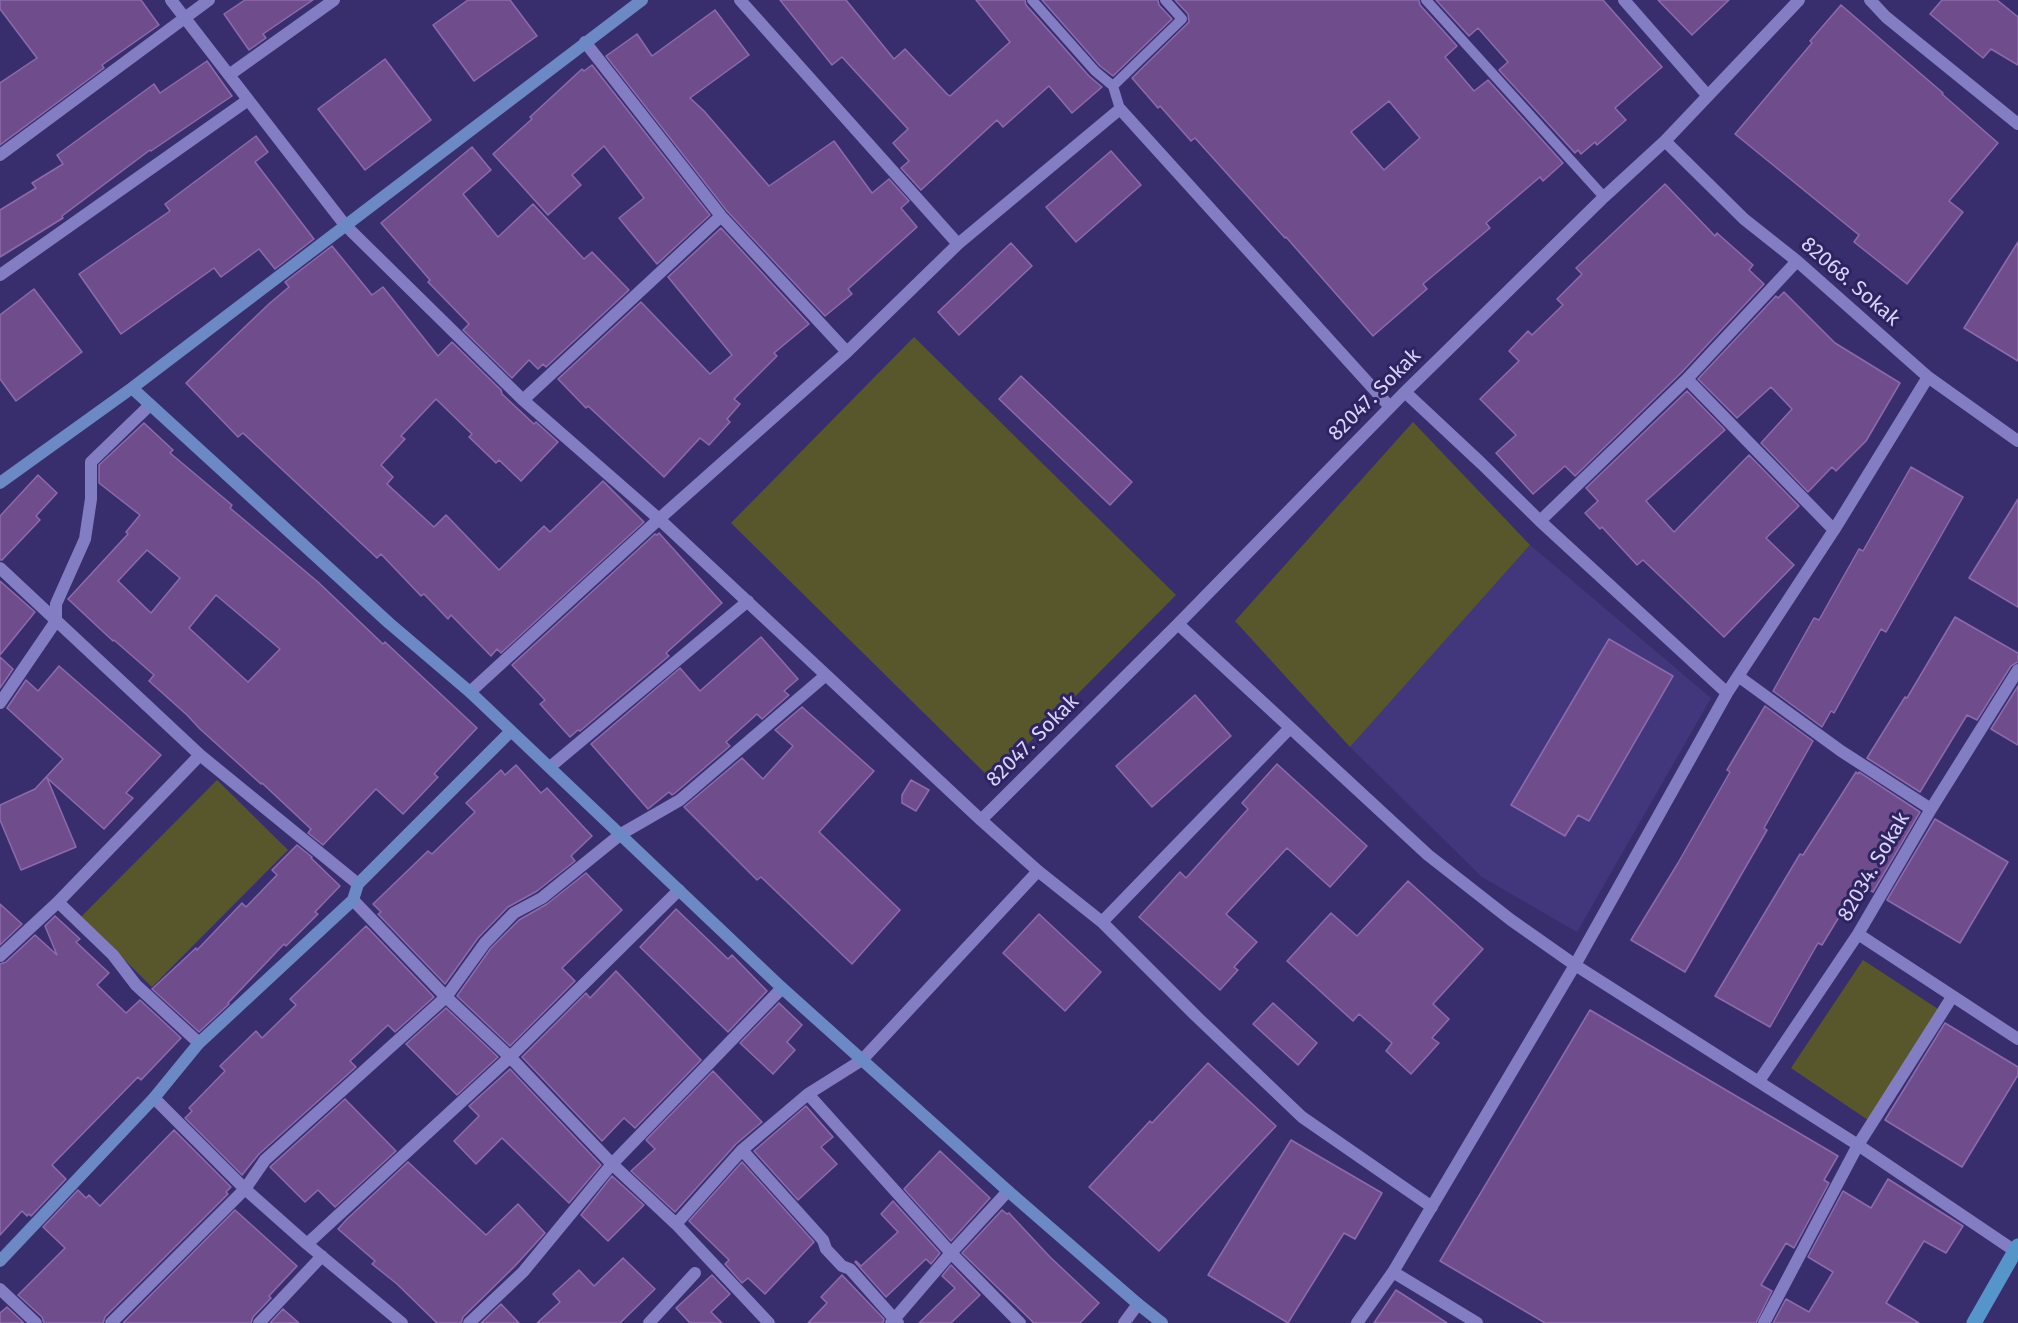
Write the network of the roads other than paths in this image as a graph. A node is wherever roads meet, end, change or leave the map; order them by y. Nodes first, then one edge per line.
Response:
1 (171, 0) edge
2 (209, 0) edge
3 (334, 0) edge
4 (642, 0) edge
5 (740, 0) edge
6 (1032, 0) edge
7 (1165, 0) edge
8 (1425, 0) edge
9 (1624, 0) edge
10 (1799, 0) edge
11 (1870, 0) edge
12 (185, 18) junction
13 (585, 42) junction
14 (229, 75) junction
15 (1113, 86) junction
16 (1708, 96) junction
17 (248, 100) junction
18 (1120, 109) junction
19 (2018, 124) edge
20 (1665, 141) junction
21 (0, 155) edge
22 (1604, 197) junction
23 (721, 216) junction
24 (345, 225) junction
25 (958, 244) junction
26 (1797, 261) junction
27 (0, 275) edge
28 (847, 352) junction
29 (1928, 377) junction
30 (1687, 380) junction
31 (132, 388) junction
32 (1405, 392) junction
33 (523, 400) junction
34 (150, 405) junction
35 (1390, 408) junction
36 (2018, 441) edge
37 (0, 483) edge
38 (659, 519) junction
39 (1540, 521) junction
40 (1834, 530) junction
41 (0, 568) edge
42 (747, 601) junction
43 (56, 621) junction
44 (1178, 624) junction
45 (2018, 670) edge
46 (826, 675) junction
47 (1738, 676) junction
48 (470, 692) junction
49 (1727, 693) junction
50 (1, 700) edge
51 (1290, 728) junction
52 (511, 731) junction
53 (200, 755) junction
54 (550, 767) junction
55 (1930, 809) junction
56 (981, 820) junction
57 (621, 834) junction
58 (1038, 871) junction
59 (358, 884) junction
60 (679, 890) junction
61 (352, 900) junction
62 (58, 902) junction
63 (1102, 922) junction
64 (1858, 934) junction
65 (0, 956) edge
66 (1575, 965) junction
67 (782, 988) junction
68 (446, 997) junction
69 (1952, 997) junction
70 (2018, 1039) edge
71 (199, 1044) junction
72 (510, 1057) junction
73 (862, 1060) junction
74 (1759, 1081) junction
75 (808, 1094) junction
76 (154, 1098) junction
77 (1858, 1145) junction
78 (742, 1150) junction
79 (612, 1164) junction
80 (245, 1189) junction
81 (1008, 1191) junction
82 (1432, 1207) junction
83 (676, 1224) junction
84 (307, 1244) junction
85 (2017, 1248) edge
86 (951, 1253) junction
87 (322, 1256) junction
88 (0, 1261) edge
89 (1393, 1272) junction
90 (695, 1273) dead end
91 (0, 1289) edge
92 (1138, 1304) junction
93 (895, 1322) edge
94 (36, 1323) edge
95 (111, 1323) edge
96 (259, 1323) edge
97 (402, 1323) edge
98 (469, 1323) edge
99 (649, 1323) edge
100 (769, 1323) edge
101 (1020, 1323) edge
102 (1124, 1323) edge
103 (1162, 1323) edge
104 (1357, 1323) edge
105 (1477, 1323) edge
106 (1764, 1323) edge
107 (1974, 1323) edge

1 - 12 street
2 - 12 street
3 - 14 street
4 - 13 street
5 - 25 street
6 - 15 lane
7 - 15 lane
8 - 22 lane
9 - 16 street
10 - 16 street, 82047. Sokak
11 - 19 street
12 - 14 street
12 - 21 street
13 - 23 street
13 - 24 street
14 - 17 street
15 - 18 lane
16 - 20 street, 82047. Sokak
17 - 24 street
17 - 27 street
18 - 25 street
18 - 35 street
20 - 22 street, 82047. Sokak
20 - 26 street, 82068. Sokak
22 - 32 street, 82047. Sokak
23 - 28 street
23 - 33 street
24 - 31 street
24 - 33 street
25 - 28 street
26 - 29 street, 82068. Sokak
26 - 30 street
28 - 38 street
29 - 36 street, 82068. Sokak
29 - 40 street
30 - 39 street
30 - 40 street
31 - 34 street
31 - 37 street
32 - 35 street, 82047. Sokak
32 - 39 street
33 - 38 street
34 - 43 street
34 - 48 street
35 - 44 street, 82047. Sokak
38 - 42 street
38 - 48 street
39 - 49 street
40 - 47 street
41 - 43 street
42 - 46 street
42 - 54 street
43 - 50 street
43 - 53 street
44 - 51 street
44 - 56 street, 82047. Sokak
45 - 55 street, 82034. Sokak
46 - 56 street
46 - 57 street
47 - 49 street
47 - 55 street
48 - 52 street
49 - 66 street
51 - 63 street
51 - 66 street
52 - 54 street
52 - 59 street
53 - 59 street
53 - 62 street
54 - 57 street
55 - 64 street, 82034. Sokak
56 - 58 street
57 - 60 street
57 - 68 street
58 - 63 street
58 - 73 street
59 - 61 street
60 - 67 street
60 - 72 street
61 - 68 street
61 - 71 street
62 - 65 street
62 - 71 street
63 - 82 street
64 - 69 street
64 - 74 street, 82034. Sokak
66 - 74 street
66 - 82 street
67 - 73 street
67 - 79 street
68 - 72 street
68 - 80 street
69 - 70 street
69 - 77 street
71 - 76 street
72 - 79 street
72 - 84 street
73 - 75 street
73 - 81 street
74 - 77 street
75 - 78 street
75 - 86 street
76 - 80 street
76 - 88 street
77 - 85 street
77 - 106 street
78 - 83 street
78 - 93 street
79 - 83 street
79 - 98 street
80 - 84 street
80 - 95 street
81 - 86 street
81 - 92 street
82 - 89 street
83 - 100 street
84 - 87 street
85 - 107 main road
86 - 93 street
86 - 101 street
87 - 96 street
87 - 97 street
89 - 104 street
89 - 105 street
90 - 99 street
91 - 94 street
92 - 102 street
92 - 103 street

